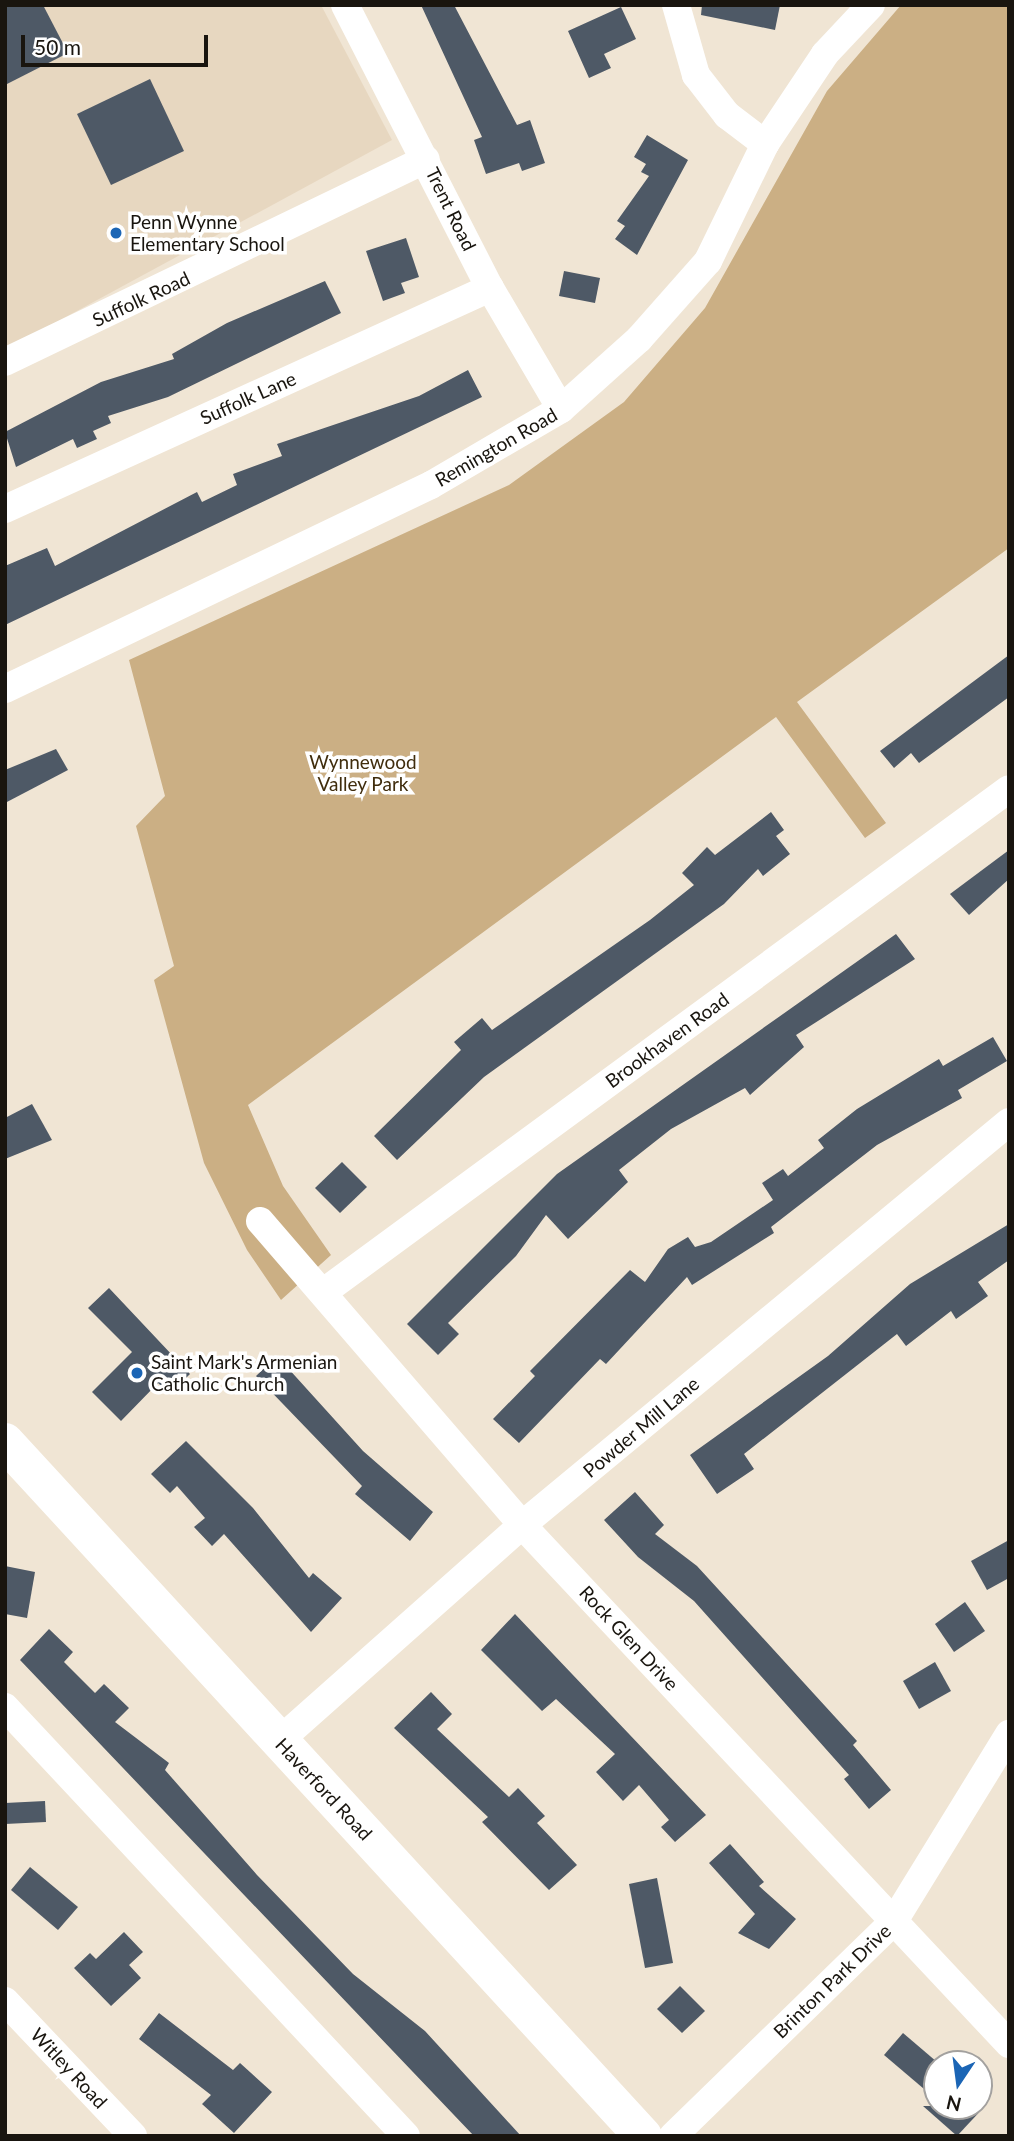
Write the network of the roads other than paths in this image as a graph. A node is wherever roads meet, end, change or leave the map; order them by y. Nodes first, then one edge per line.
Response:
1 (345, 5) edge
2 (676, 5) edge
3 (871, 5) edge
4 (765, 144) junction
5 (426, 159) junction
6 (490, 288) junction
7 (5, 362) edge
8 (561, 409) junction
9 (5, 509) edge
10 (5, 689) edge
11 (1009, 789) edge
12 (1009, 1122) edge
13 (260, 1221) dead end
14 (325, 1291) junction
15 (5, 1442) edge
16 (522, 1525) junction
17 (5, 1707) edge
18 (1009, 1734) edge
19 (280, 1740) junction
20 (894, 1921) junction
21 (5, 2001) edge
22 (1009, 2044) edge
23 (133, 2136) edge
24 (406, 2136) edge
25 (643, 2136) edge
26 (673, 2136) edge

1 - 5 street, Trent Road
2 - 4 street
3 - 4 street, Remington Road
4 - 8 street, Remington Road
5 - 6 street, Trent Road
5 - 7 street, Suffolk Road
6 - 8 street, Trent Road
6 - 9 street, Suffolk Lane
8 - 10 street, Remington Road
11 - 14 street, Brookhaven Road
12 - 16 street, Powder Mill Lane
13 - 14 street, Rock Glen Drive
14 - 16 street, Rock Glen Drive
15 - 19 main road, Haverford Road
16 - 19 street, Powder Mill Lane
16 - 20 street, Rock Glen Drive
17 - 24 street
18 - 20 street, Brinton Park Drive
19 - 25 main road, Haverford Road
20 - 22 street, Rock Glen Drive
20 - 26 street, Brinton Park Drive
21 - 23 street, Witley Road

